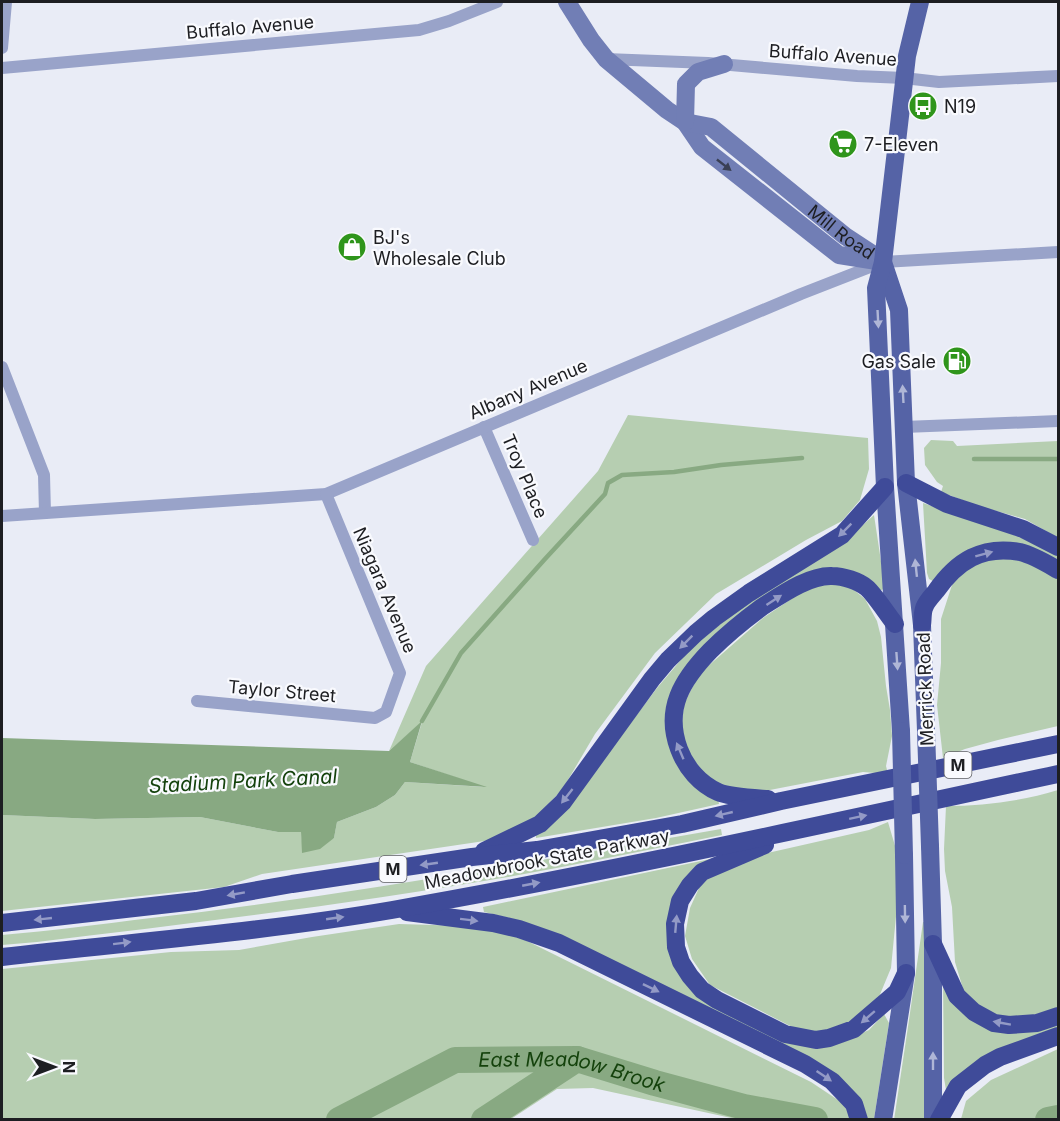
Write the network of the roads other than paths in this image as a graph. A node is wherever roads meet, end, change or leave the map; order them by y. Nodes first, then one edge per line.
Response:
1 (6, 2) edge
2 (497, 2) edge
3 (567, 2) edge
4 (920, 2) edge
5 (2, 48) edge
6 (606, 59) junction
7 (724, 64) junction
8 (2, 68) edge
9 (1059, 76) edge
10 (904, 78) junction
11 (685, 122) junction
12 (1059, 252) edge
13 (884, 262) junction
14 (2, 367) edge
15 (1059, 421) edge
16 (904, 427) junction
17 (484, 428) junction
18 (906, 483) junction
19 (885, 487) junction
20 (326, 494) junction
21 (45, 513) junction
22 (2, 516) edge
23 (532, 540) dead end
24 (1059, 547) edge
25 (1059, 570) edge
26 (895, 624) junction
27 (922, 625) junction
28 (196, 701) dead end
29 (363, 717) joint
30 (1059, 734) edge
31 (1059, 744) edge
32 (1008, 754) junction
33 (1059, 774) edge
34 (1059, 782) edge
35 (1016, 783) junction
36 (782, 801) junction
37 (801, 830) junction
38 (472, 857) junction
39 (390, 910) junction
40 (2, 923) edge
41 (933, 945) junction
42 (2, 957) edge
43 (906, 973) junction
44 (1059, 1016) edge
45 (1059, 1036) edge
46 (859, 1119) edge
47 (884, 1119) edge
48 (933, 1119) edge
49 (939, 1119) edge

1 - 5 street
2 - 8 street, Buffalo Avenue
3 - 6 main road, Mill Road
4 - 10 main road, Merrick Road
6 - 7 street, Buffalo Avenue
6 - 11 main road, Mill Road
7 - 10 street, Buffalo Avenue
7 - 11 main road
9 - 10 street, Buffalo Avenue
10 - 13 main road, Merrick Road
11 - 13 main road, Mill Road
12 - 13 street, Albany Avenue
16 -> 13 main road, Merrick Road
13 - 17 street, Albany Avenue
13 -> 19 main road, Merrick Road
14 - 21 street
15 - 16 street
16 - 18 main road, Merrick Road
17 - 20 street, Albany Avenue
17 - 23 street, Troy Place
18 - 24 highway
27 -> 18 main road, Merrick Road
19 - 26 main road, Merrick Road
19 -> 38 highway
20 - 21 street, Albany Avenue
20 - 29 street, Niagara Avenue
21 - 22 street, Albany Avenue
27 -> 25 highway
36 -> 26 highway
26 -> 43 main road, Merrick Road, bridge
27 - 41 main road, Merrick Road, bridge
28 - 29 street, Taylor Street
30 - 32 highway
31 - 32 highway, Meadowbrook State Parkway / M
32 - 36 highway, Meadowbrook State Parkway / M
33 - 35 highway, Meadowbrook State Parkway / M
34 - 35 highway
37 -> 35 highway, Meadowbrook State Parkway / M
36 -> 38 highway, Meadowbrook State Parkway / M
39 -> 37 highway, Meadowbrook State Parkway / M
43 -> 37 highway
38 -> 40 highway, Meadowbrook State Parkway / M
42 -> 39 highway, Meadowbrook State Parkway / M
39 -> 46 highway
44 -> 41 highway
48 -> 41 main road, Merrick Road
43 - 47 main road, Merrick Road
45 - 49 highway

